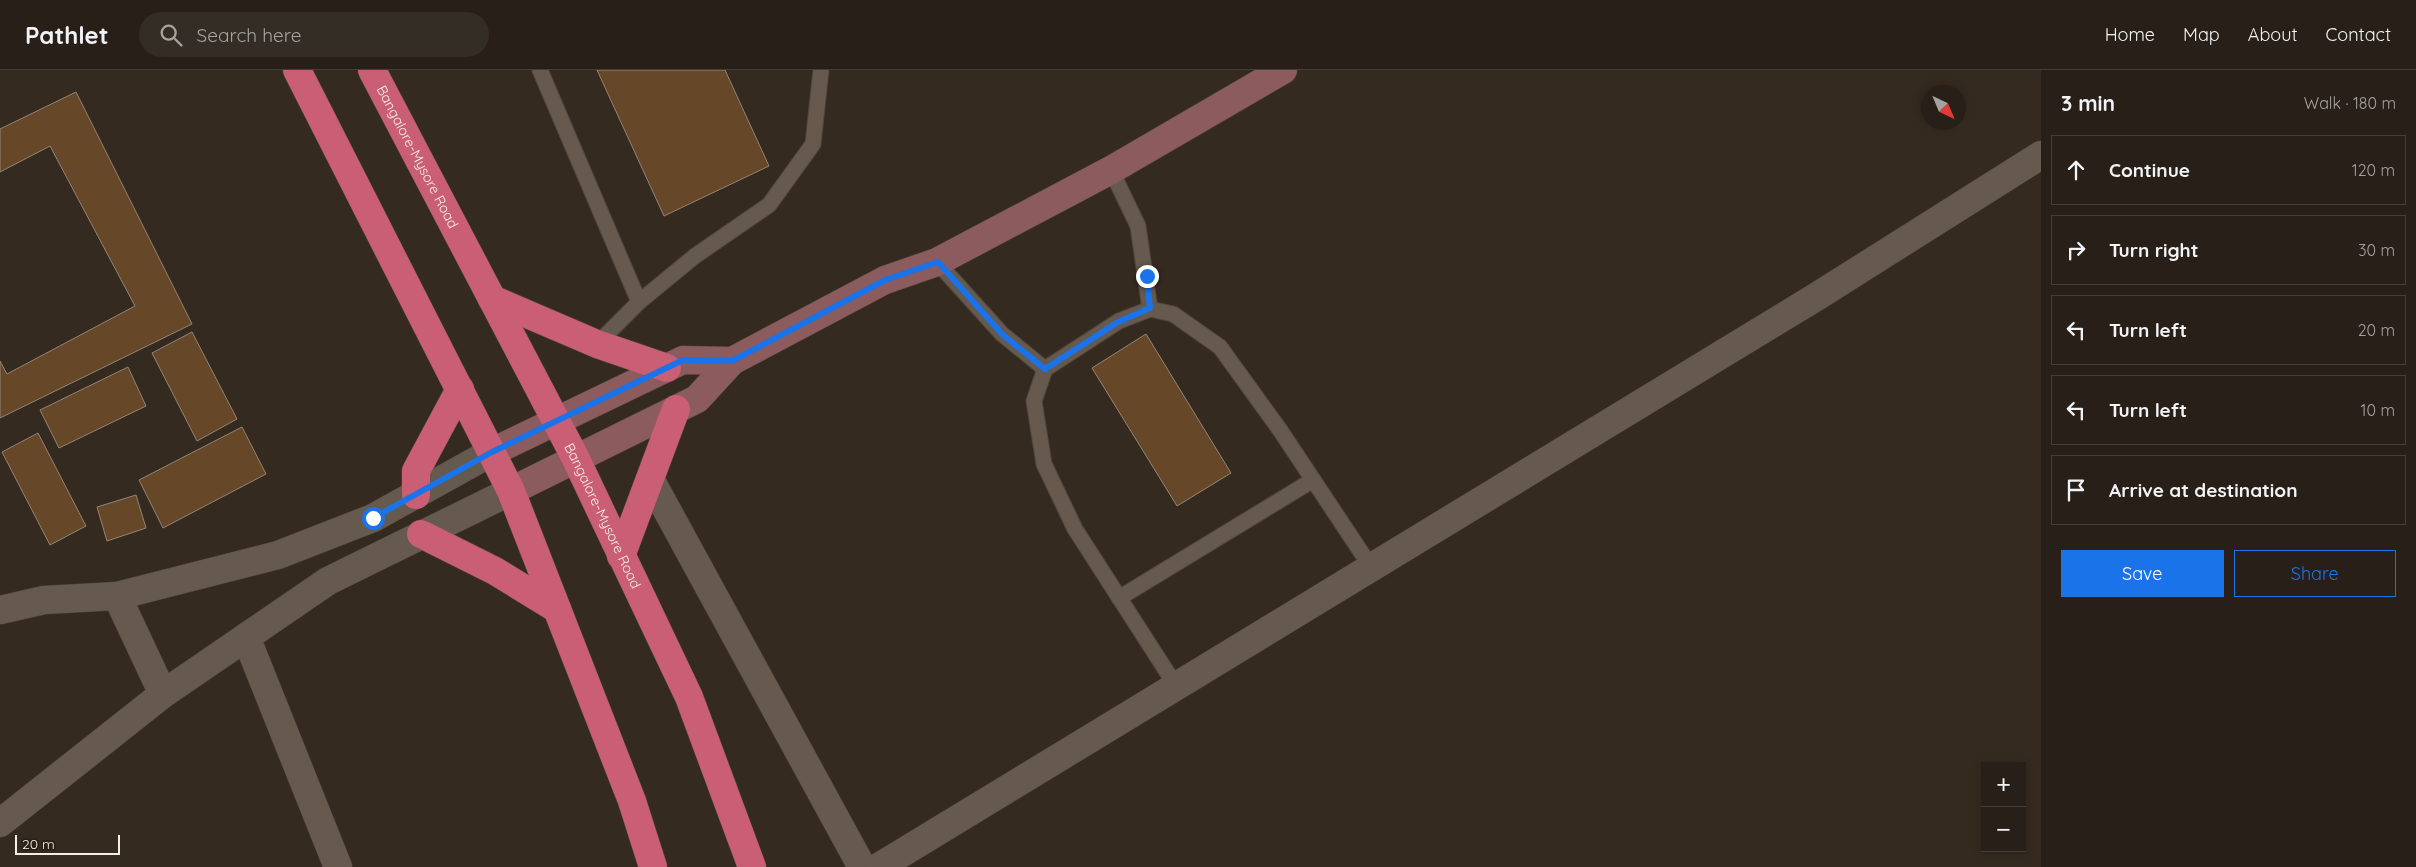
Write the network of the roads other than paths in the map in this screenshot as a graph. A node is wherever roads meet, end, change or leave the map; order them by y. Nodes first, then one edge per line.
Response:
1 (297, 70) edge
2 (372, 70) edge
3 (540, 70) edge
4 (821, 70) edge
5 (1265, 74) edge
6 (2041, 155) edge
7 (1111, 170) junction
8 (938, 262) junction
9 (492, 299) junction
10 (639, 302) junction
11 (1150, 308) junction
12 (597, 344) junction
13 (732, 361) junction
14 (667, 368) junction
15 (1045, 369) junction
16 (460, 389) junction
17 (676, 409) junction
18 (556, 421) junction
19 (492, 452) junction
20 (575, 457) junction
21 (650, 479) junction
22 (1313, 480) junction
23 (511, 490) junction
24 (416, 494) junction
25 (421, 534) junction
26 (621, 556) junction
27 (1371, 567) junction
28 (117, 596) junction
29 (1119, 598) junction
30 (557, 609) junction
31 (0, 610) edge
32 (246, 637) junction
33 (1176, 686) junction
34 (163, 694) junction
35 (0, 823) edge
36 (338, 867) edge
37 (653, 867) edge
38 (752, 867) edge
39 (862, 867) edge
40 (878, 867) edge

1 - 16 highway
2 - 9 highway, Bangalore-Mysore Road
3 - 10 lane
4 - 10 lane
5 - 7 main road
6 - 27 street
7 - 8 main road
7 - 11 lane
8 - 13 main road
8 - 15 lane
9 - 12 highway
9 - 18 highway, Bangalore-Mysore Road
10 - 12 lane
11 - 15 lane
11 - 22 lane
12 - 14 highway
13 - 14 main road
13 - 17 main road
14 - 18 main road
15 - 29 lane
16 - 19 highway
16 - 24 highway
17 - 20 main road
17 - 21 highway
18 - 19 main road
18 - 20 highway, Bangalore-Mysore Road
19 - 23 highway
19 - 24 street
20 - 23 main road
20 - 26 highway, Bangalore-Mysore Road
21 - 26 highway
21 - 39 street
22 - 27 lane
22 - 29 lane
23 - 25 street
23 - 30 highway
24 - 28 street
25 - 30 highway
25 - 32 street
26 - 38 highway, Bangalore-Mysore Road
27 - 33 street
28 - 31 street
28 - 34 street
29 - 33 lane
30 - 37 highway
32 - 34 street
32 - 36 street
33 - 40 street
34 - 35 street

